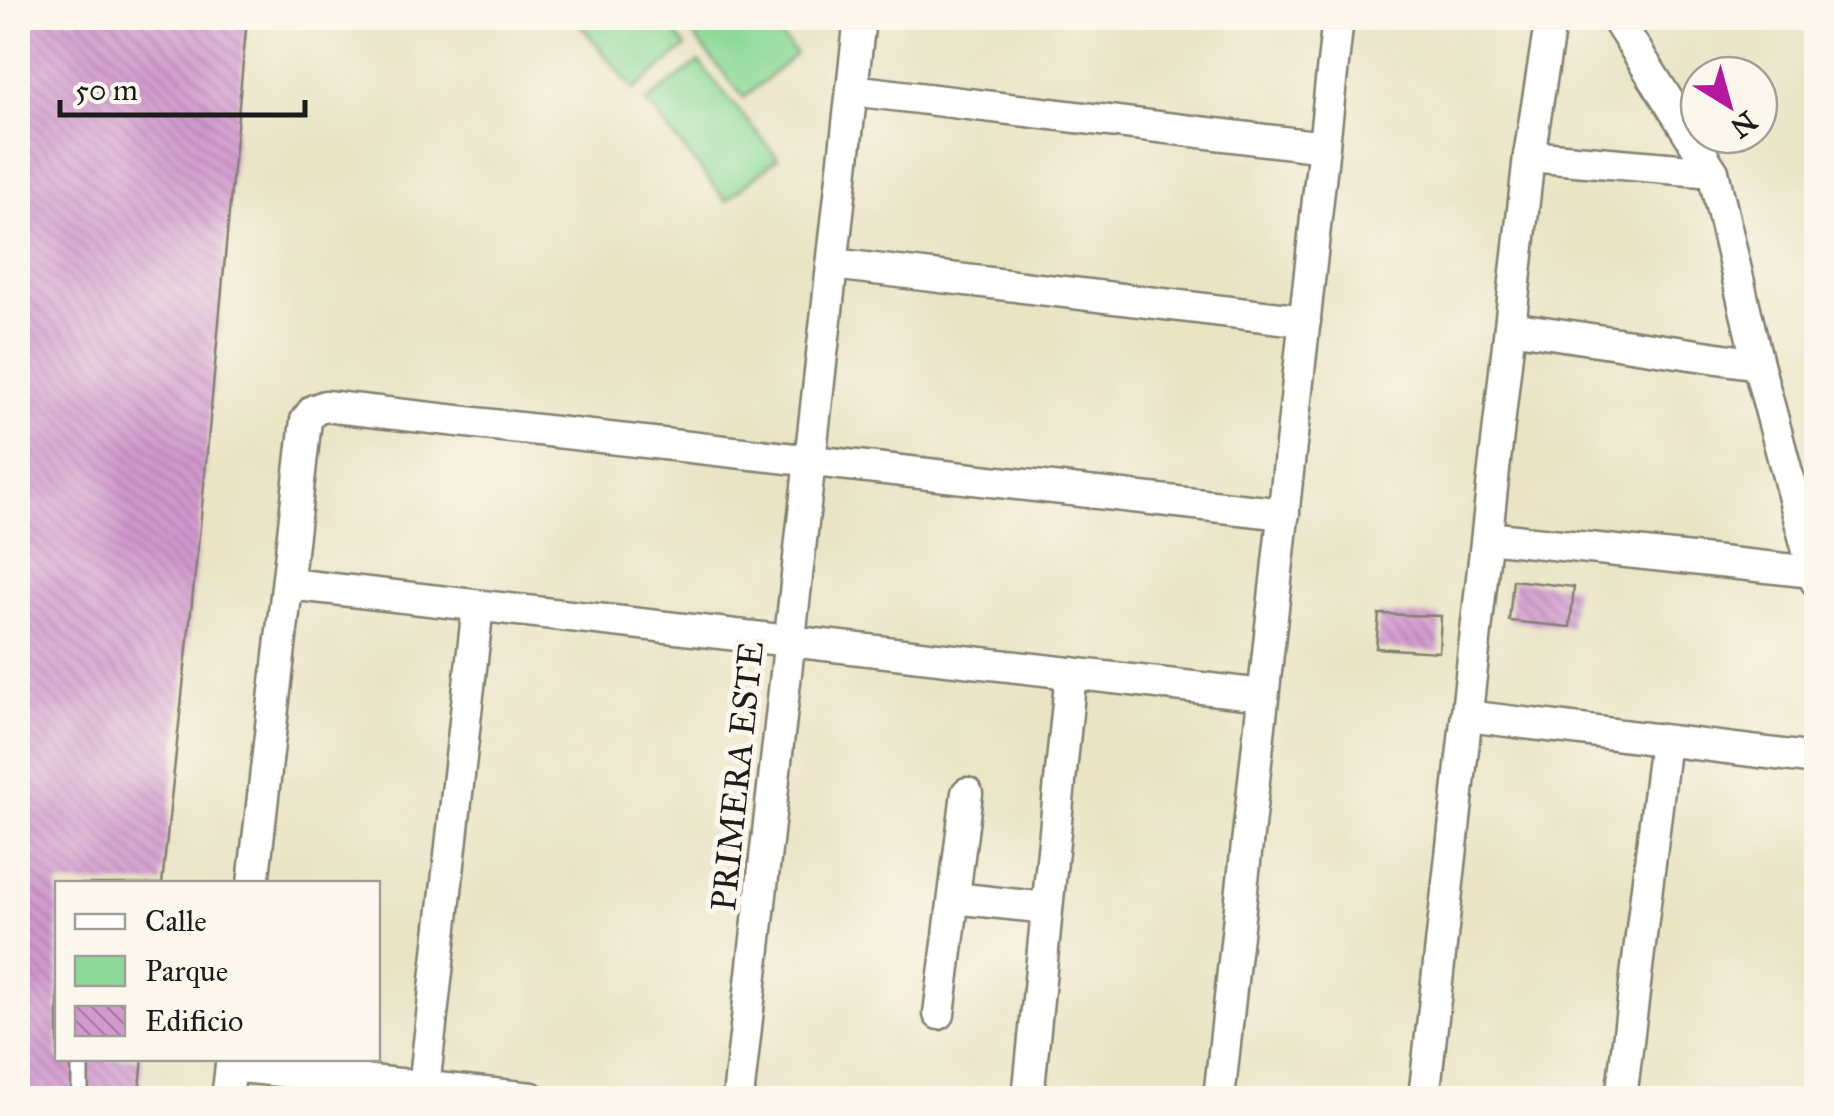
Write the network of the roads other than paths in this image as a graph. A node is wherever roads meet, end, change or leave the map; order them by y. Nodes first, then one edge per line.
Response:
1 (860, 18) edge
2 (1338, 18) edge
3 (1551, 18) edge
4 (1616, 18) edge
5 (852, 90) junction
6 (1324, 147) junction
7 (1529, 156) junction
8 (1712, 172) junction
9 (833, 264) junction
10 (1305, 320) junction
11 (1510, 327) junction
12 (1758, 364) junction
13 (810, 461) junction
14 (1284, 514) junction
15 (1486, 538) junction
16 (1815, 576) edge
17 (288, 584) junction
18 (478, 606) junction
19 (790, 641) junction
20 (1072, 672) junction
21 (1264, 695) junction
22 (1467, 716) junction
23 (1665, 741) junction
24 (1816, 759) edge
25 (967, 793) dead end
26 (253, 881) edge
27 (954, 898) junction
28 (1047, 908) junction
29 (939, 1014) dead end
30 (80, 1061) edge
31 (231, 1062) edge
32 (424, 1086) junction
33 (80, 1098) edge
34 (227, 1098) edge
35 (532, 1098) edge
36 (738, 1098) edge
37 (1028, 1098) edge
38 (1219, 1098) edge
39 (1424, 1098) edge
40 (1621, 1098) edge

1 - 5 street, PRIMERA ESTE
2 - 6 street
3 - 7 street
4 - 8 street
5 - 6 street
5 - 9 street, PRIMERA ESTE
6 - 10 street
7 - 8 street
7 - 11 street
8 - 12 street
9 - 10 street
9 - 13 street, PRIMERA ESTE
10 - 14 street
11 - 12 street
11 - 15 street
12 - 16 street
13 - 14 street
13 - 17 street
13 - 19 street, PRIMERA ESTE
14 - 21 street
15 - 16 street
15 - 22 street
17 - 18 street
17 - 26 street
18 - 19 street
18 - 32 street
19 - 20 street
19 - 36 street, PRIMERA ESTE
20 - 21 street
20 - 28 street
21 - 38 street
22 - 23 street
22 - 39 street
23 - 24 street
23 - 40 street
25 - 27 street
27 - 28 street
27 - 29 street
28 - 37 street
30 - 33 lane
31 - 32 street
31 - 34 street
32 - 35 street

